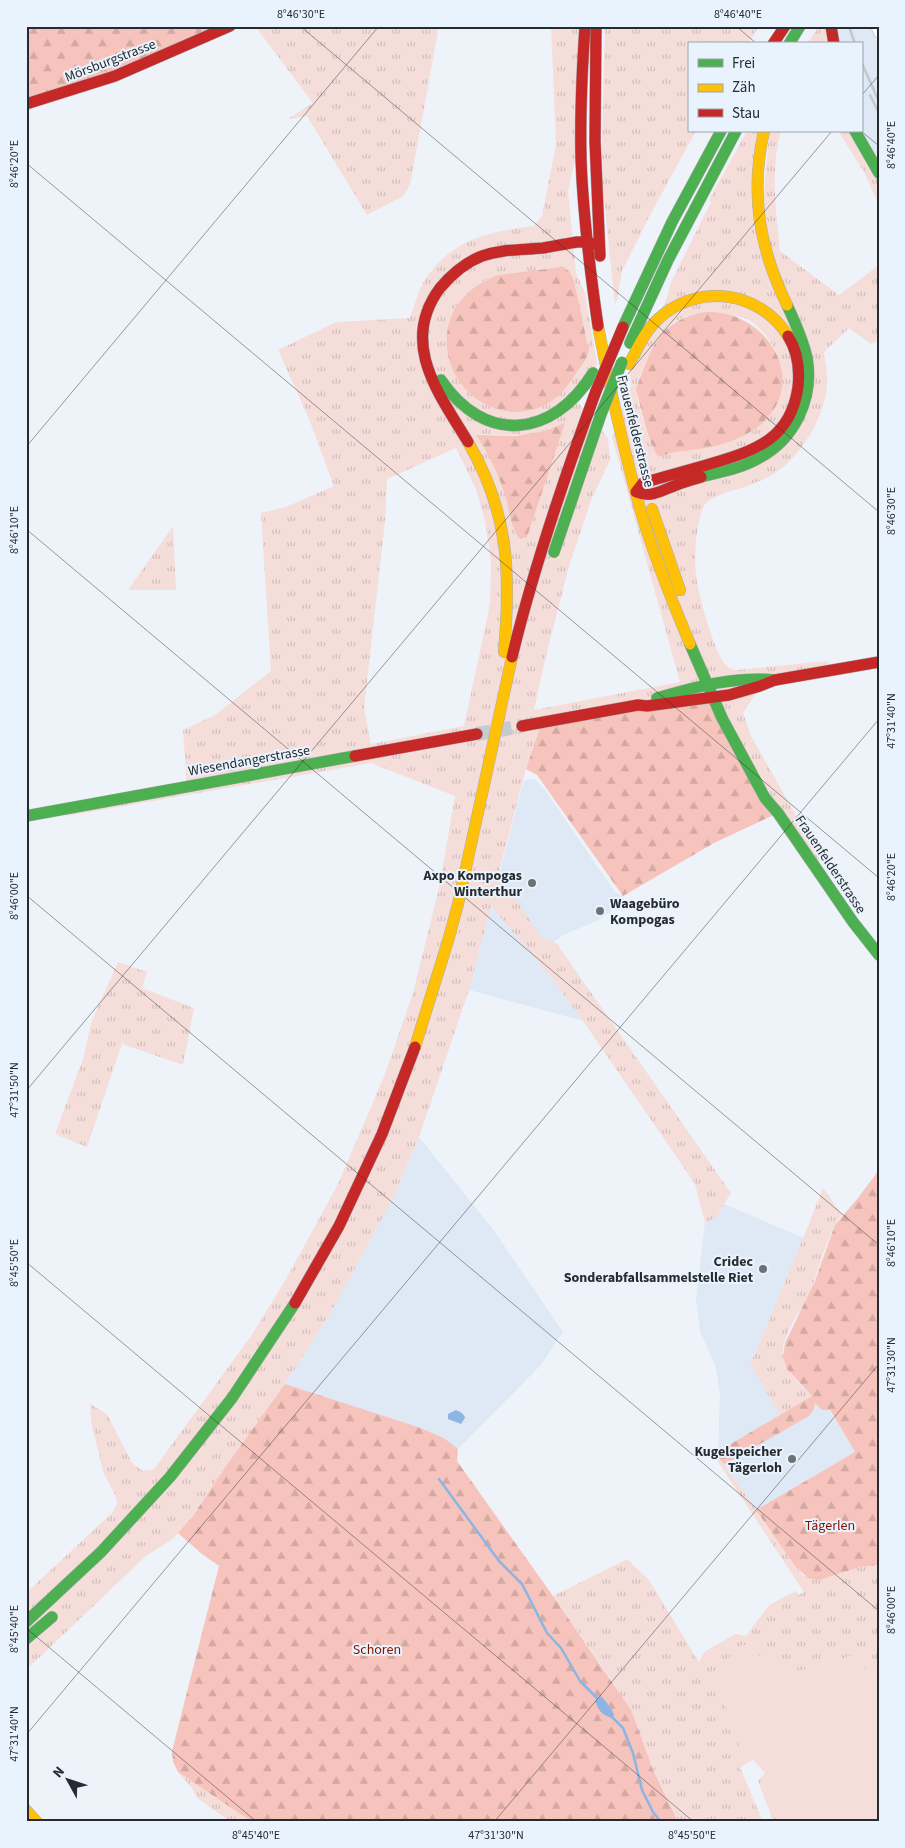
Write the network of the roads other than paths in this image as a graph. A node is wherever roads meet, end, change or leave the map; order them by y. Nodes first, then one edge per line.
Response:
1 (230, 26) edge
2 (585, 26) edge
3 (596, 26) edge
4 (784, 26) edge
5 (800, 26) edge
6 (809, 26) edge
7 (831, 26) edge
8 (876, 26) edge
9 (879, 33) edge
10 (775, 42) edge
11 (790, 42) edge
12 (800, 42) edge
13 (834, 42) edge
14 (26, 104) edge
15 (720, 132) edge
16 (735, 132) edge
17 (764, 132) edge
18 (856, 132) edge
19 (879, 173) edge
20 (587, 242) junction
21 (599, 245) junction
22 (588, 254) junction
23 (648, 270) junction
24 (601, 414) junction
25 (640, 488) junction
26 (648, 496) junction
27 (551, 562) dead end
28 (879, 662) edge
29 (775, 680) junction
30 (712, 684) junction
31 (717, 697) junction
32 (638, 705) junction
33 (497, 720) junction
34 (522, 726) tunnel mouth
35 (477, 734) tunnel mouth
36 (26, 816) edge
37 (879, 955) edge
38 (62, 1607) dead end
39 (26, 1622) edge
40 (26, 1639) edge
41 (26, 1810) edge
42 (37, 1822) edge

1 - 14 main road, Mörsburgstrasse
2 - 20 main road, Frauenfelderstrasse
3 - 21 main road, Frauenfelderstrasse
4 - 10 main road
5 - 11 main road
6 - 12 main road
7 - 13 main road
8 - 9 street
15 - 23 main road
16 - 24 main road, bridge
17 - 26 main road
18 - 19 main road
20 - 21 main road
20 - 22 main road, Frauenfelderstrasse
20 - 33 main road
21 - 22 main road
21 - 25 main road, Frauenfelderstrasse
22 - 23 main road
22 - 25 main road, Frauenfelderstrasse
23 - 33 main road, bridge
24 - 25 main road, bridge
24 - 27 main road
25 - 26 main road
25 - 30 main road, Frauenfelderstrasse
26 - 30 main road, Frauenfelderstrasse
28 - 29 main road
29 - 30 main road
29 - 31 main road
30 - 31 main road, Frauenfelderstrasse
30 - 32 main road
31 - 32 main road
31 - 37 main road, Frauenfelderstrasse
32 - 34 main road
33 - 39 main road
35 - 36 main road, Wiesendangerstrasse
38 - 40 main road
41 - 42 main road

